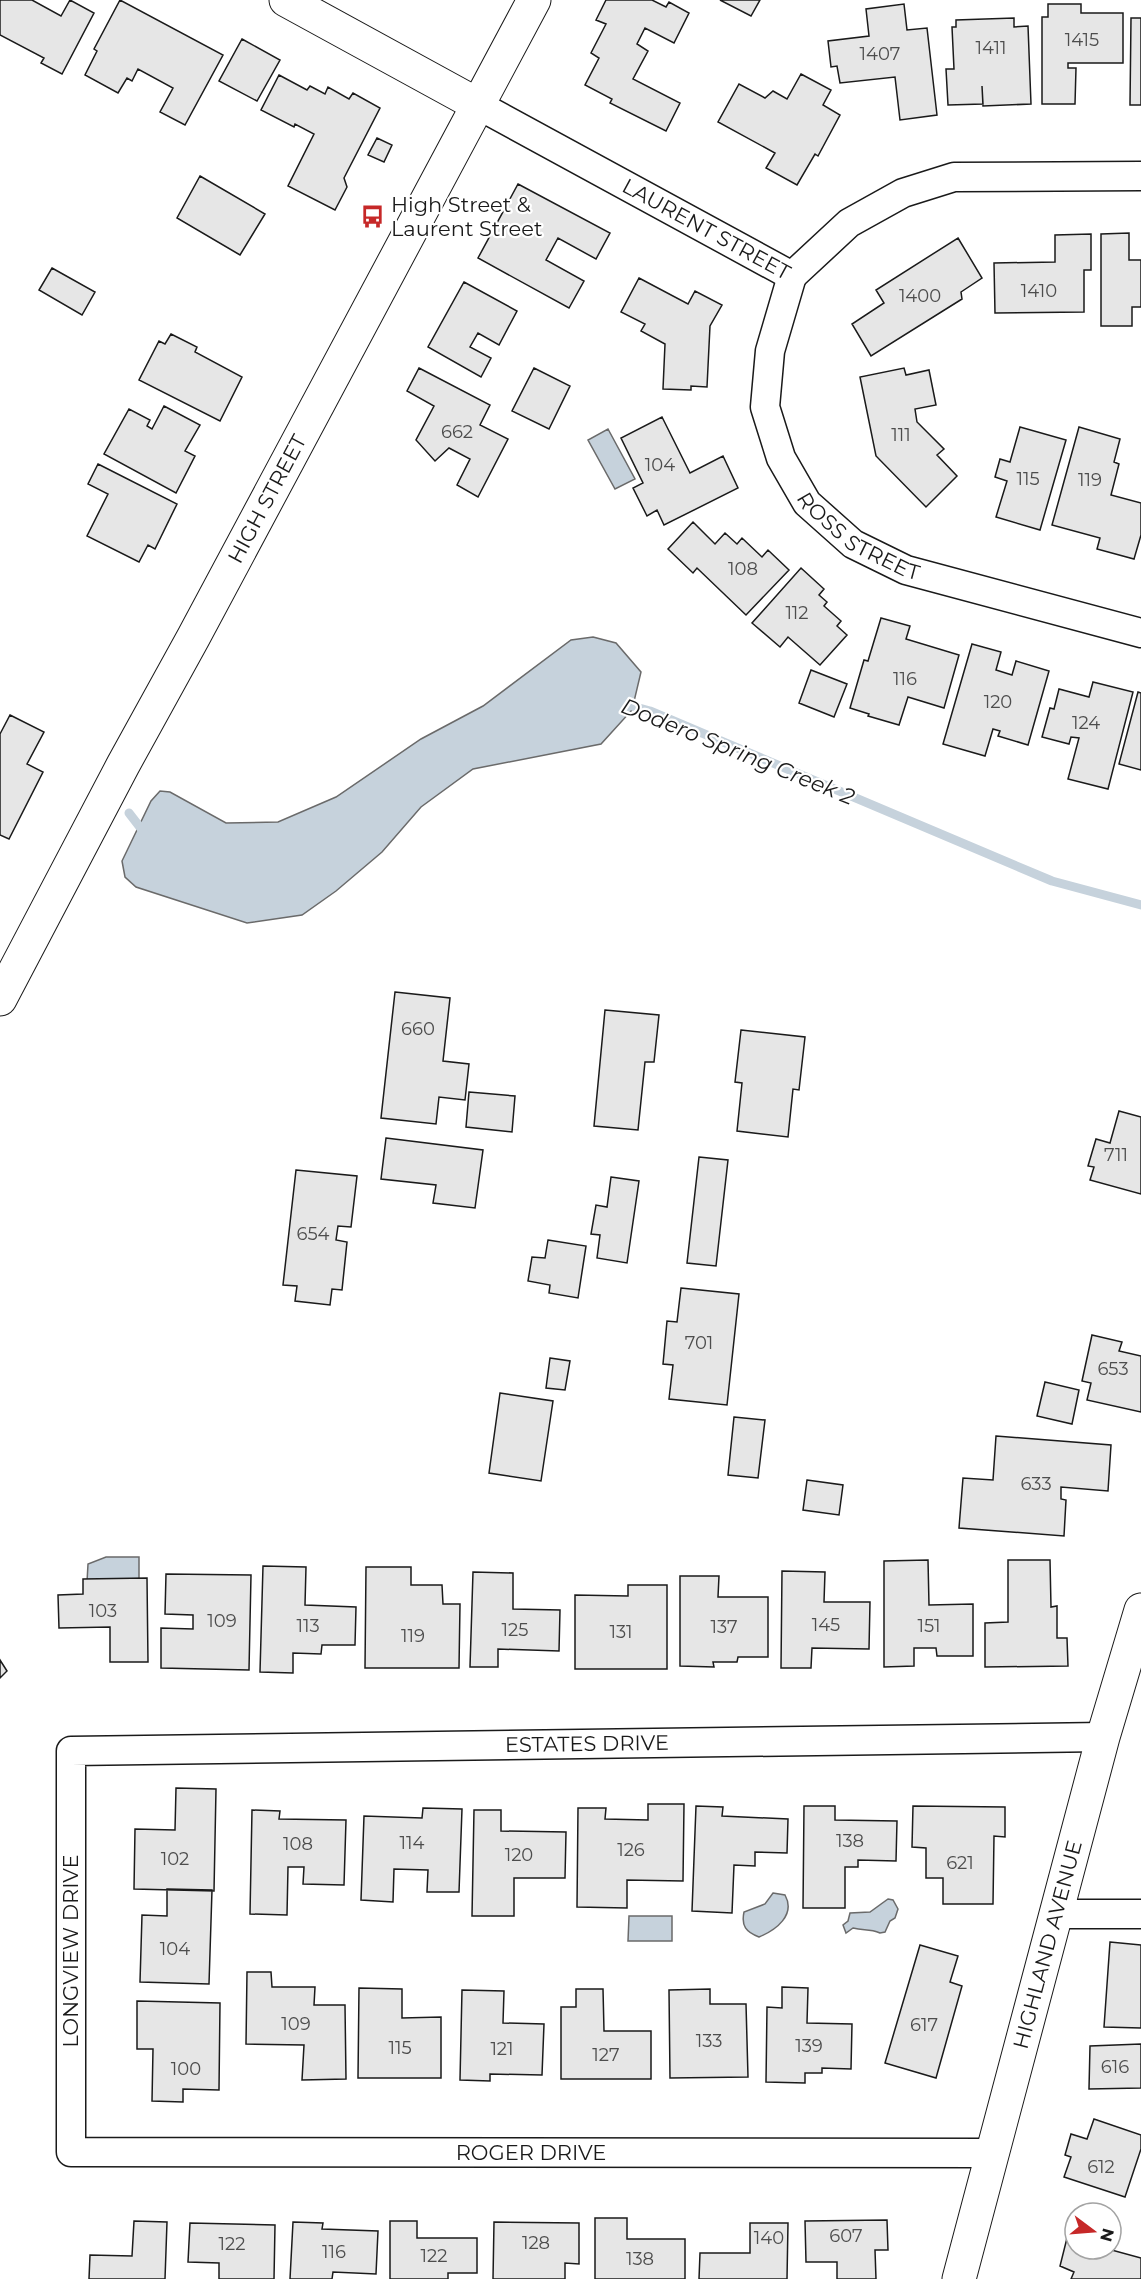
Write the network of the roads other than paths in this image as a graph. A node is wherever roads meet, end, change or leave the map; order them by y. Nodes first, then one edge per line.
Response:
1 (286, 0) edge
2 (534, 0) edge
3 (478, 105) junction
4 (1141, 176) edge
5 (792, 276) junction
6 (1141, 633) edge
7 (0, 999) edge
8 (1141, 1610) edge
9 (1103, 1737) junction
10 (71, 1750) joint
11 (1055, 1914) junction
12 (1141, 1914) edge
13 (71, 2152) joint
14 (990, 2153) junction
15 (958, 2279) edge

1 - 3 main road, LAURENT STREET
2 - 3 main road, HIGH STREET
3 - 5 street, LAURENT STREET
3 - 7 main road, HIGH STREET
4 - 5 street, LAURENT STREET
5 - 6 street, ROSS STREET
8 - 9 main road, HIGHLAND AVENUE
9 - 10 street, ESTATES DRIVE
9 - 11 main road, HIGHLAND AVENUE
10 - 13 street, LONGVIEW DRIVE
11 - 12 street
11 - 14 main road, HIGHLAND AVENUE
13 - 14 street, ROGER DRIVE
14 - 15 main road, HIGHLAND AVENUE

